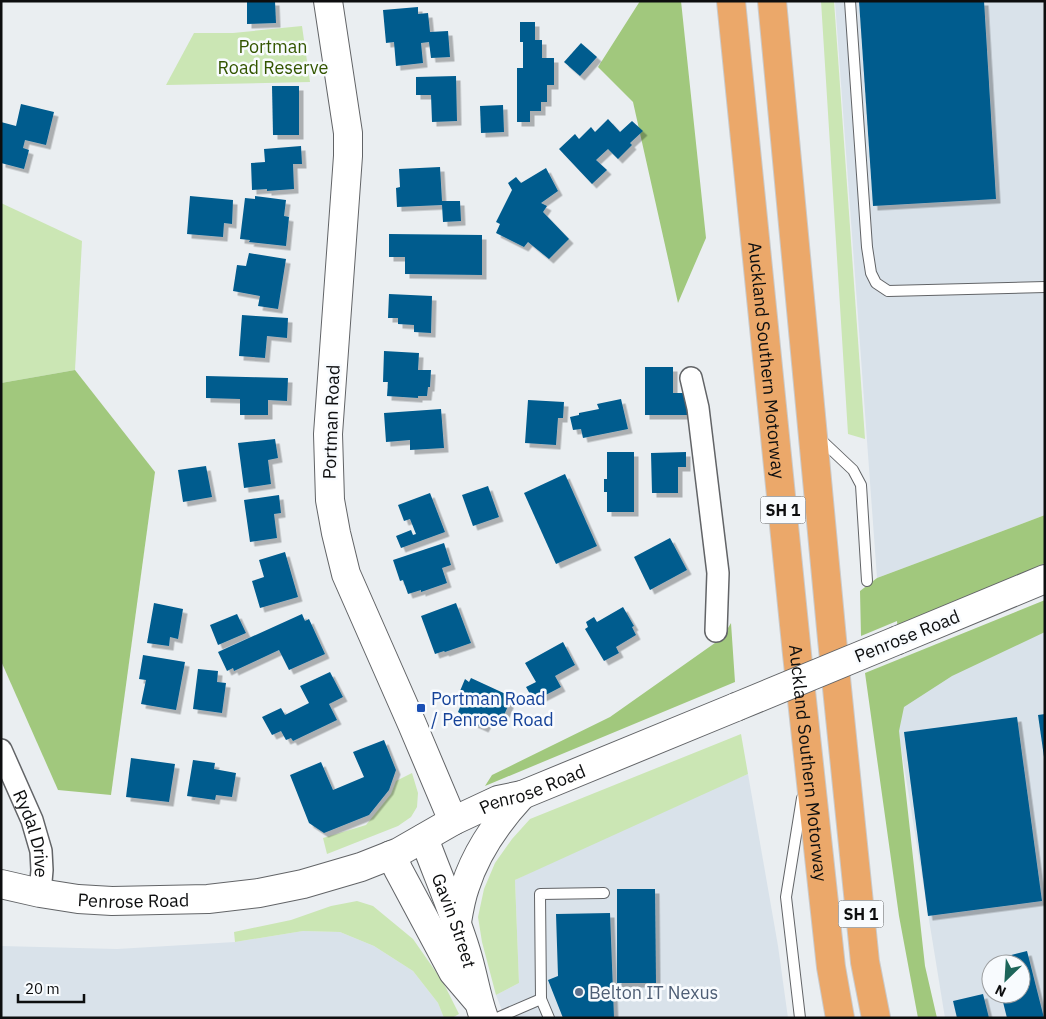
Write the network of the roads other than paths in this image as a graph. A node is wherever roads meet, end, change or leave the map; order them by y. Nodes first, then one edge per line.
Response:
1 (328, 1) edge
2 (731, 1) edge
3 (772, 1) edge
4 (850, 1) edge
5 (1045, 287) edge
6 (691, 378) dead end
7 (812, 431) junction
8 (1045, 579) edge
9 (867, 582) dead end
10 (716, 631) dead end
11 (1, 750) edge
12 (809, 760) junction
13 (522, 795) junction
14 (453, 821) junction
15 (424, 838) junction
16 (392, 854) junction
17 (1, 884) edge
18 (40, 893) junction
19 (604, 893) dead end
20 (457, 922) junction
21 (541, 999) junction
22 (487, 1013) edge
23 (549, 1018) edge
24 (800, 1018) edge
25 (840, 1018) edge
26 (876, 1018) edge

1 - 14 main road, Portman Road
2 - 12 highway, Auckland Southern Motorway / SH 1
3 - 7 highway, Auckland Southern Motorway / SH 1
4 - 5 lane
6 - 10 street
7 - 9 lane
7 - 26 highway, Auckland Southern Motorway / SH 1
8 - 13 main road, Penrose Road, bridge
11 - 18 street, Rydal Drive
12 - 24 lane
12 - 25 highway, Auckland Southern Motorway / SH 1
13 - 14 main road, Penrose Road
13 - 20 main road
14 - 15 main road, Penrose Road
15 - 16 main road, Penrose Road
15 - 20 main road, Gavin Street
16 - 18 main road, Penrose Road
16 - 22 main road, Gavin Street
17 - 18 main road, Penrose Road
19 - 21 lane
20 - 22 main road, Gavin Street
21 - 22 lane
21 - 23 lane

